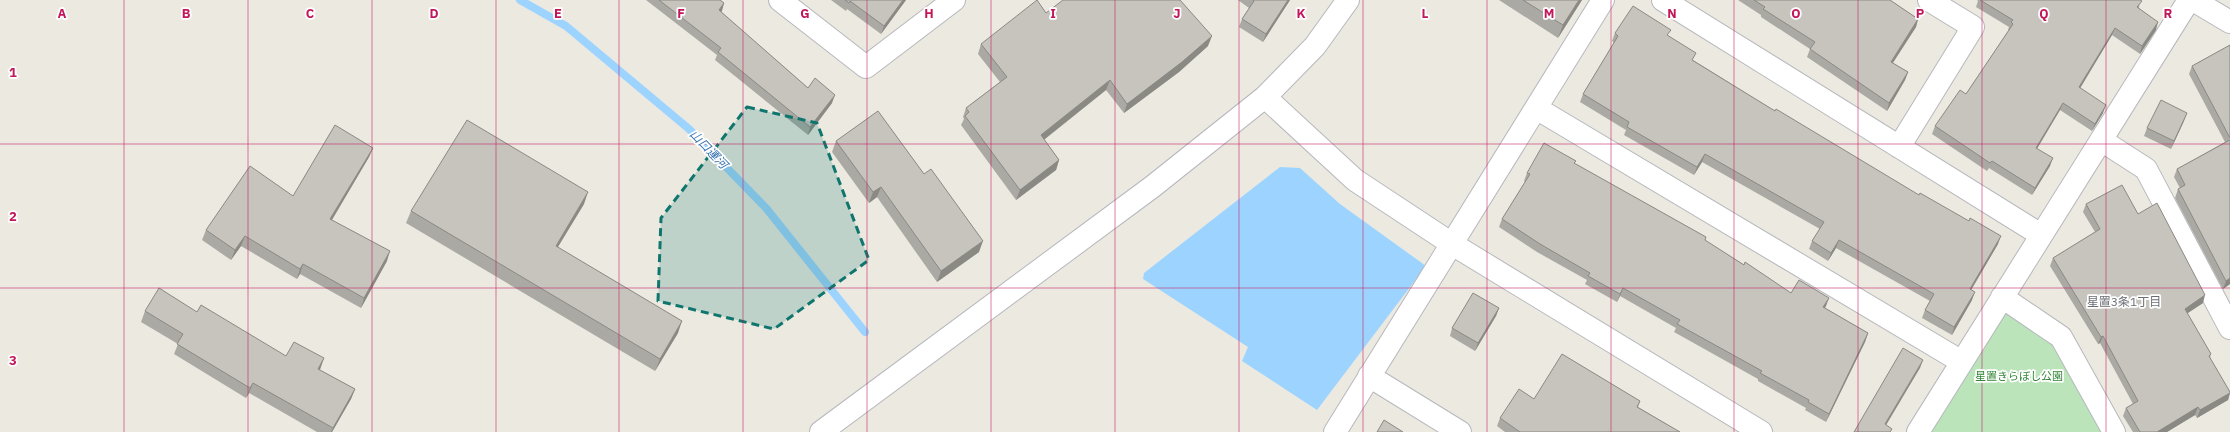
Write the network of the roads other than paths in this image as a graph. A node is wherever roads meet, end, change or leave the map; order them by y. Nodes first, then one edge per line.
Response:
1 (780, 0) edge
2 (954, 0) edge
3 (1348, 0) edge
4 (1603, 0) edge
5 (1663, 0) edge
6 (1929, 0) edge
7 (2189, 0) edge
8 (2193, 0) edge
9 (2230, 22) edge
10 (1265, 97) junction
11 (1536, 108) junction
12 (2101, 140) junction
13 (1899, 147) junction
14 (2041, 235) junction
15 (1452, 244) junction
16 (2002, 297) junction
17 (2230, 328) edge
18 (1962, 362) junction
19 (1370, 376) junction
20 (821, 432) edge
21 (1335, 432) edge
22 (1460, 432) edge
23 (1760, 432) edge
24 (1918, 432) edge
25 (2114, 432) edge

1 - 2 street
3 - 10 street
4 - 11 street
5 - 13 street
6 - 13 street
7 - 12 street
8 - 9 street
10 - 15 street
10 - 20 street
11 - 15 street
11 - 18 street
12 - 14 street
12 - 17 street
13 - 14 street
14 - 16 street
15 - 19 street
15 - 23 street
16 - 18 street
16 - 25 street
18 - 24 street
19 - 21 street
19 - 22 street

